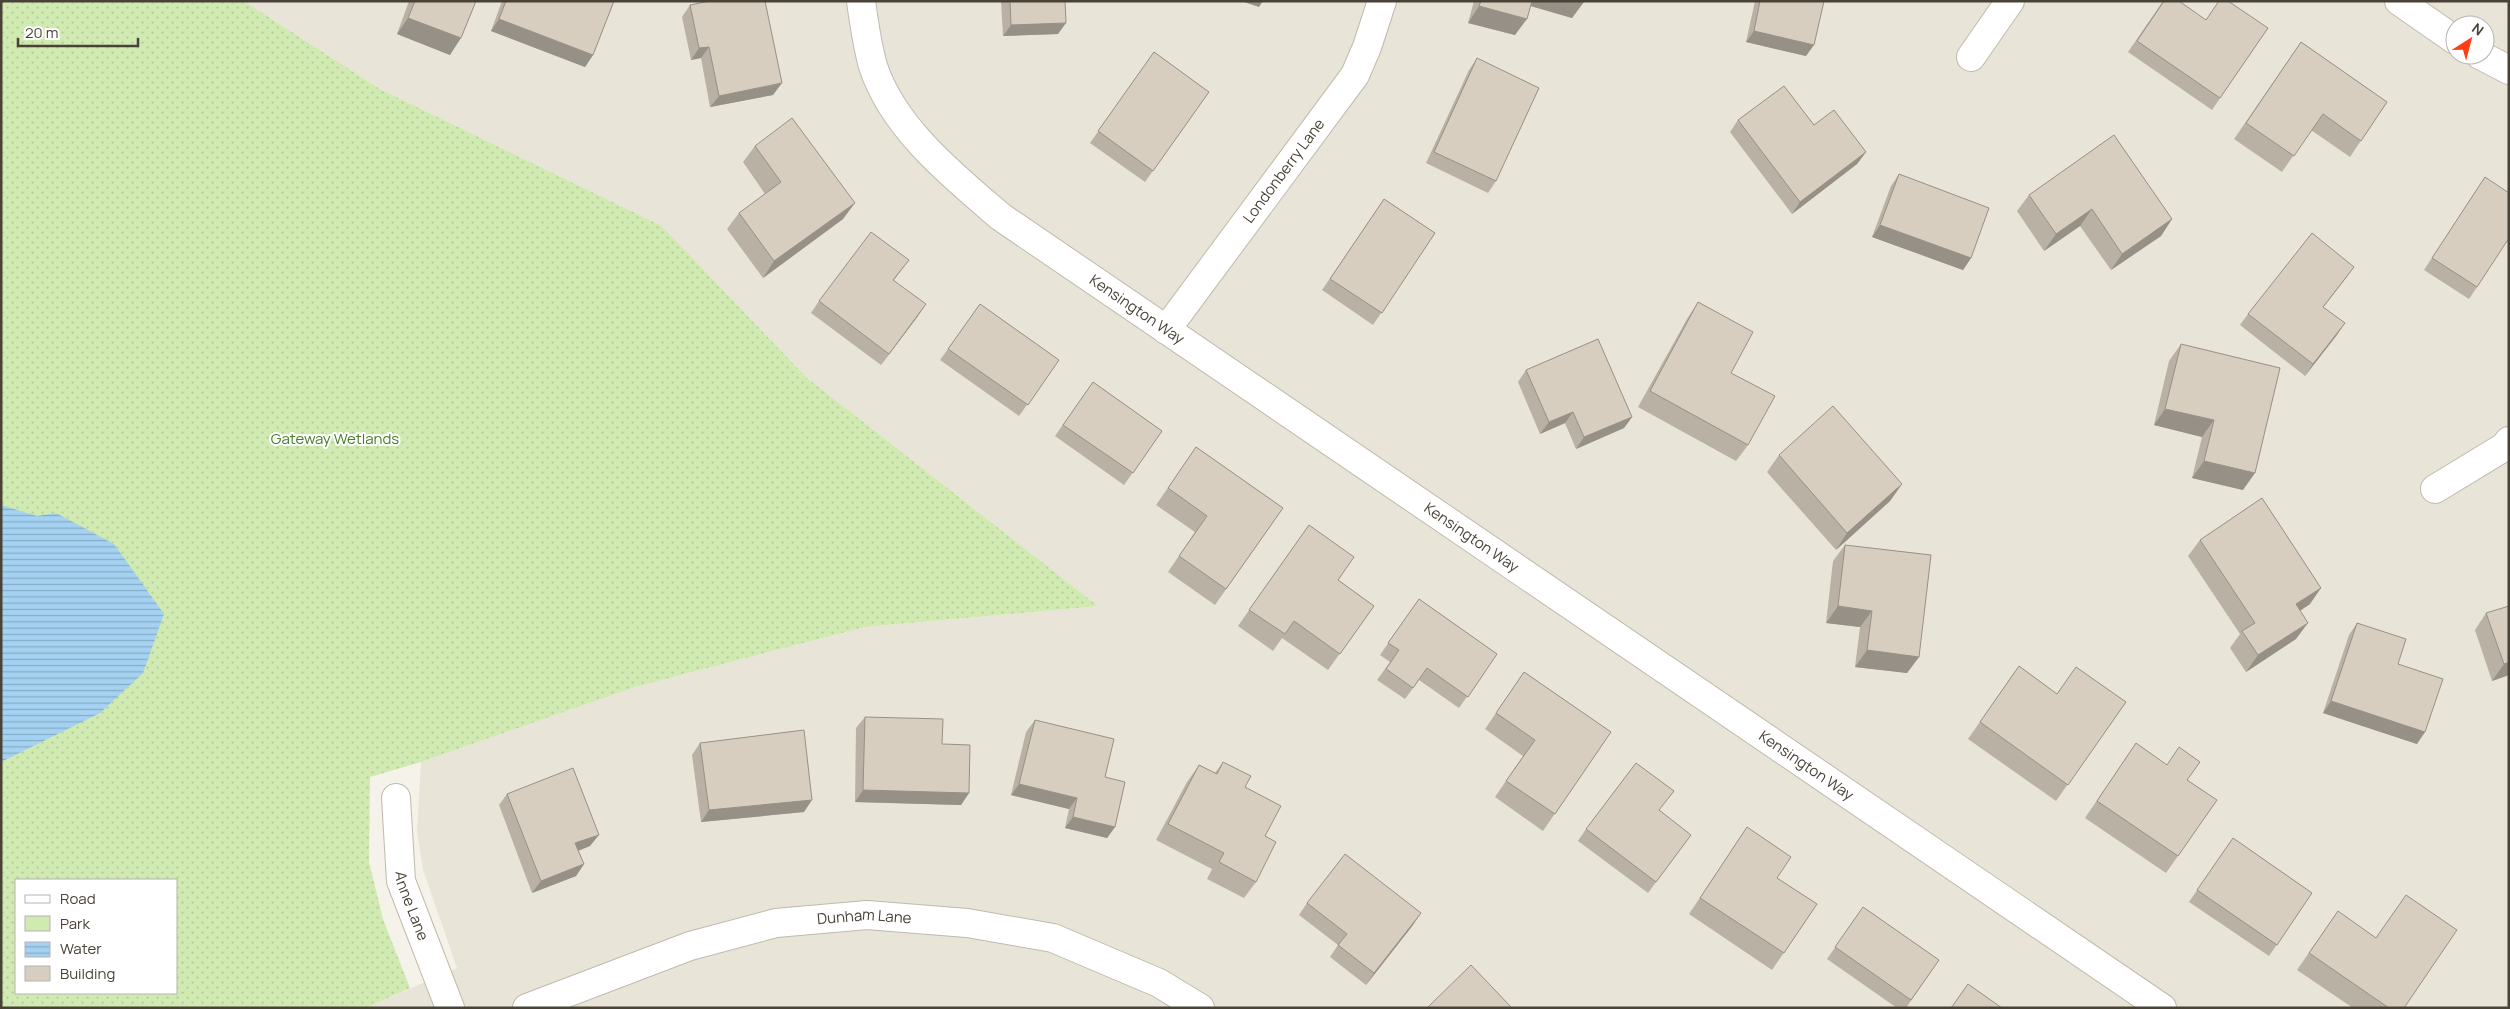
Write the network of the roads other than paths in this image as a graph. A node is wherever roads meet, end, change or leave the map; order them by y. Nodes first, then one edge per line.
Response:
1 (861, 1) edge
2 (1382, 1) edge
3 (2010, 1) edge
4 (2399, 1) edge
5 (2445, 33) edge
6 (1972, 57) dead end
7 (2495, 63) edge
8 (2509, 70) edge
9 (1166, 330) junction
10 (2509, 441) edge
11 (2435, 490) dead end
12 (396, 798) dead end
13 (450, 1008) edge
14 (527, 1008) edge
15 (1200, 1008) edge
16 (2162, 1008) edge

1 - 9 street, Kensington Way
2 - 9 street, Londonberry Lane
3 - 6 street
4 - 5 street
7 - 8 street
9 - 16 street, Kensington Way
10 - 11 street
12 - 13 street, Anne Lane
14 - 15 street, Dunham Lane

